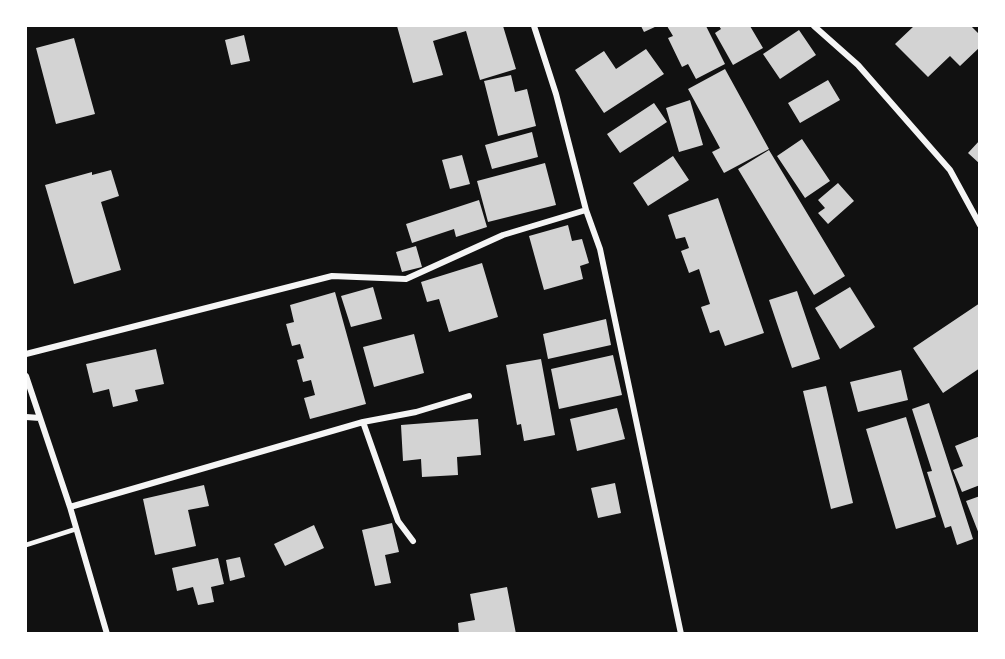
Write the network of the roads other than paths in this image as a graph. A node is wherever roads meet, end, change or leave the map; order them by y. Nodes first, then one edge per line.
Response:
1 (534, 26) edge
2 (814, 26) edge
3 (586, 210) junction
4 (980, 225) edge
5 (26, 354) edge
6 (26, 376) edge
7 (469, 396) dead end
8 (26, 417) edge
9 (40, 418) junction
10 (363, 422) junction
11 (70, 507) junction
12 (76, 530) junction
13 (413, 541) dead end
14 (26, 545) edge
15 (107, 633) edge
16 (681, 633) edge

1 - 3 street
2 - 4 street
3 - 5 street
3 - 16 street
6 - 9 street
7 - 10 street
8 - 9 street
9 - 11 street
10 - 11 street
10 - 13 street
11 - 12 street
12 - 14 lane
12 - 15 street

